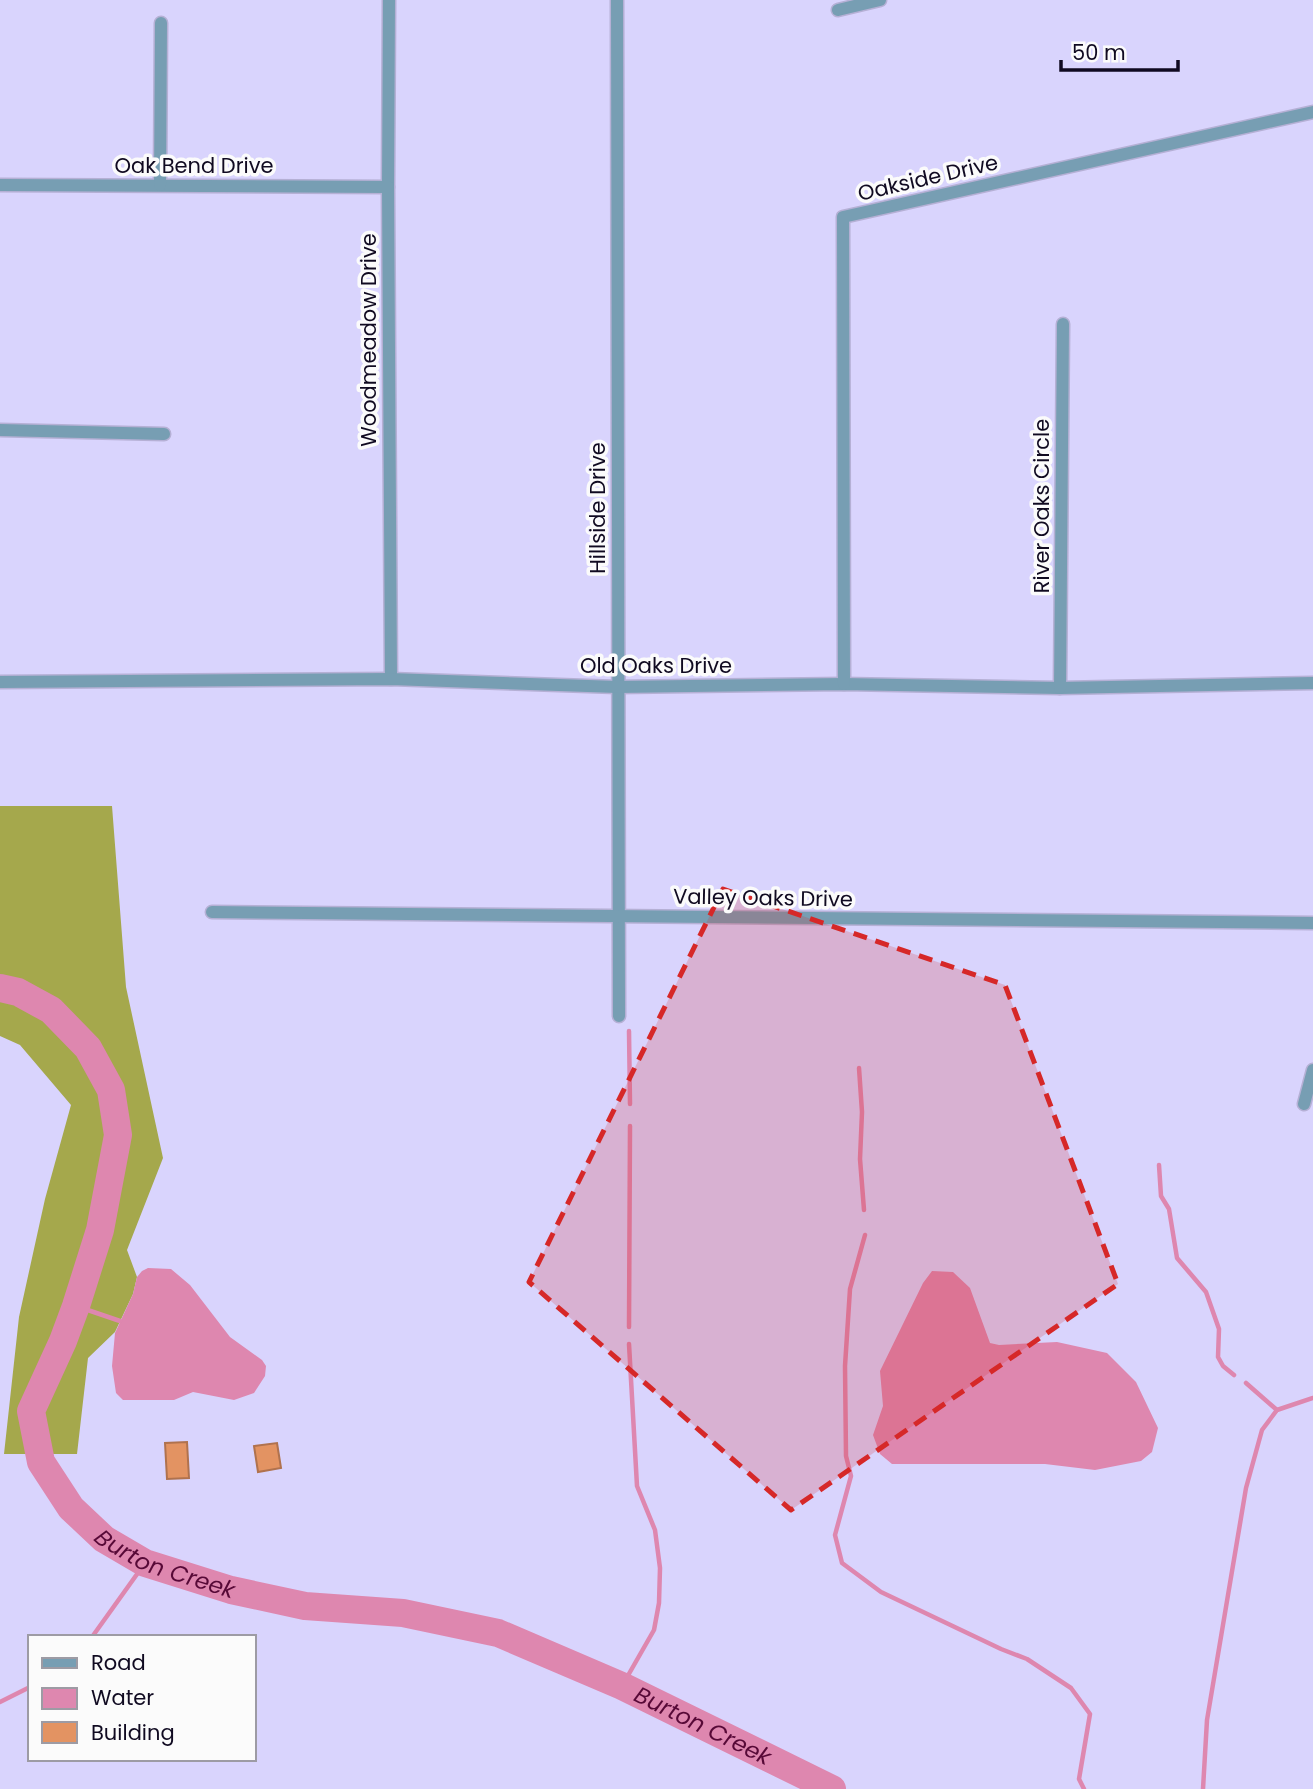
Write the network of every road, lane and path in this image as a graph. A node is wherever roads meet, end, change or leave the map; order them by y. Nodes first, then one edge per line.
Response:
1 (388, 0) edge
2 (617, 0) edge
3 (880, 0) edge
4 (838, 10) dead end
5 (161, 23) dead end
6 (1313, 112) edge
7 (0, 185) edge
8 (160, 185) junction
9 (387, 187) junction
10 (1063, 324) dead end
11 (0, 430) edge
12 (164, 434) dead end
13 (391, 679) junction
14 (0, 682) edge
15 (1313, 683) edge
16 (844, 684) junction
17 (617, 687) junction
18 (1060, 688) junction
19 (212, 912) dead end
20 (618, 916) junction
21 (1313, 923) edge
22 (619, 1016) dead end
23 (1313, 1070) edge
24 (1304, 1104) dead end

1 - 9 street, Woodmeadow Drive
2 - 17 street, Hillside Drive
3 - 4 street
5 - 8 street
6 - 16 street, Oakside Drive
7 - 8 street, Oak Bend Drive
8 - 9 street, Oak Bend Drive
9 - 13 street, Woodmeadow Drive
10 - 18 street, River Oaks Circle
11 - 12 street
13 - 14 street, Old Oaks Drive
13 - 17 street, Old Oaks Drive
15 - 18 street, Old Oaks Drive
16 - 17 street, Old Oaks Drive
16 - 18 street, Old Oaks Drive
17 - 20 street, Hillside Drive
19 - 20 street, Valley Oaks Drive
20 - 21 street, Valley Oaks Drive
20 - 22 street, Hillside Drive
23 - 24 street

